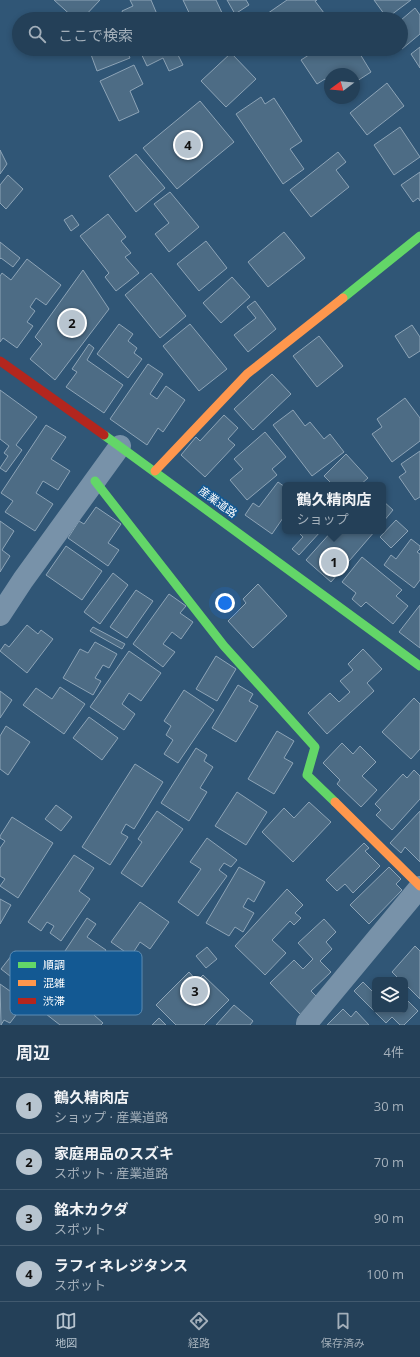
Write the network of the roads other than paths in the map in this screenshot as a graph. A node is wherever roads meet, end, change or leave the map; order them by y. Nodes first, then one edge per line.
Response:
1 (420, 236) edge
2 (0, 361) edge
3 (120, 446) junction
4 (155, 470) junction
5 (95, 481) junction
6 (0, 615) edge
7 (420, 666) edge
8 (420, 886) edge
9 (307, 1025) edge

1 - 4 street
2 - 3 street, 産業道路
3 - 4 street, 産業道路
3 - 5 street
4 - 7 street, 産業道路
5 - 6 street
5 - 8 street
8 - 9 street

